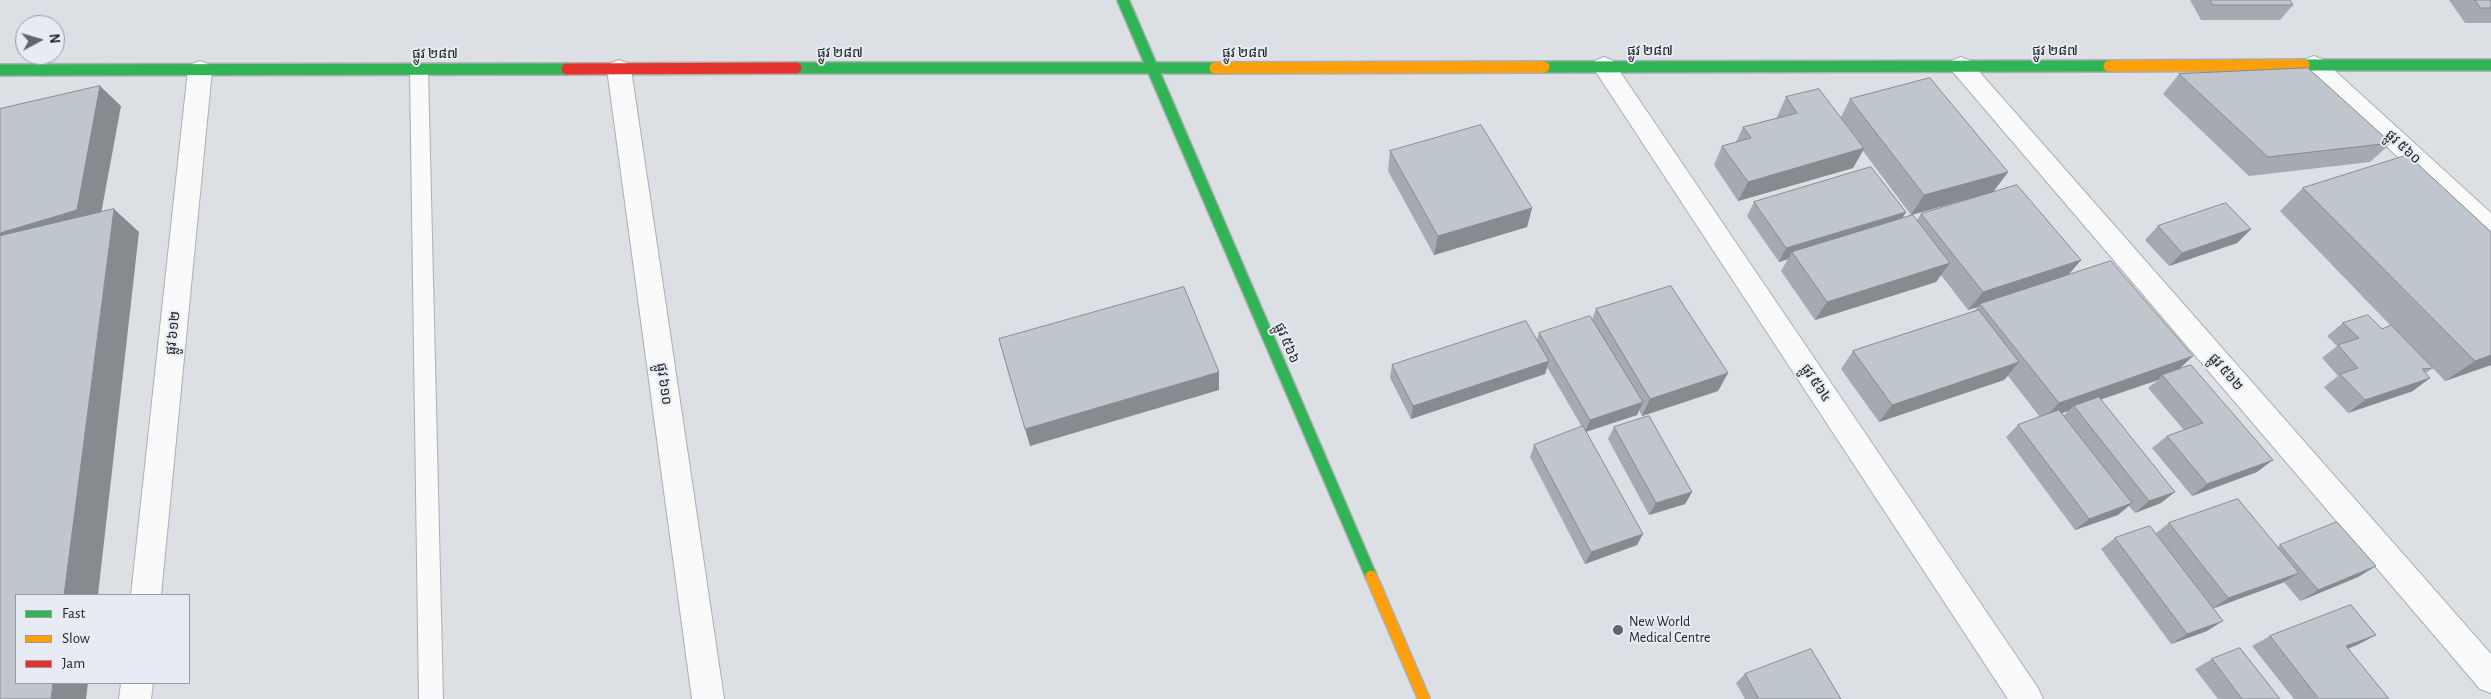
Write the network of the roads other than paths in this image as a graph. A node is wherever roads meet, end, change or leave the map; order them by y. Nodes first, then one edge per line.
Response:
1 (1123, 0) edge
2 (2491, 64) edge
3 (2314, 65) junction
4 (1604, 66) junction
5 (1961, 66) junction
6 (1152, 68) junction
7 (620, 69) junction
8 (200, 70) junction
9 (419, 70) junction
10 (1, 73) edge
11 (2491, 229) edge
12 (146, 594) edge
13 (2491, 678) edge
14 (137, 684) edge
15 (135, 699) edge
16 (431, 699) edge
17 (708, 699) edge
18 (1424, 699) edge
19 (2027, 699) edge

1 - 6 street, ផ្លូវ ៥៦៦
2 - 3 street, ផ្លូវ ២៨៧
3 - 5 street, ផ្លូវ ២៨៧
3 - 11 street, ផ្លូវ ៥៦០
4 - 5 street, ផ្លូវ ២៨៧
4 - 6 street, ផ្លូវ ២៨៧
4 - 19 street, ផ្លូវ ៥៦៤
5 - 13 street, ផ្លូវ ៥៦២
6 - 7 street, ផ្លូវ ២៨៧
6 - 18 street, ផ្លូវ ៥៦៦
7 - 9 street, ផ្លូវ ២៨៧
7 - 17 street, ផ្លូវ ៦១០
8 - 9 street, ផ្លូវ ២៨៧
8 - 10 street, ផ្លូវ ២៨៧
8 - 12 street, ផ្លូវ ៦១២
9 - 16 lane
14 - 15 street

